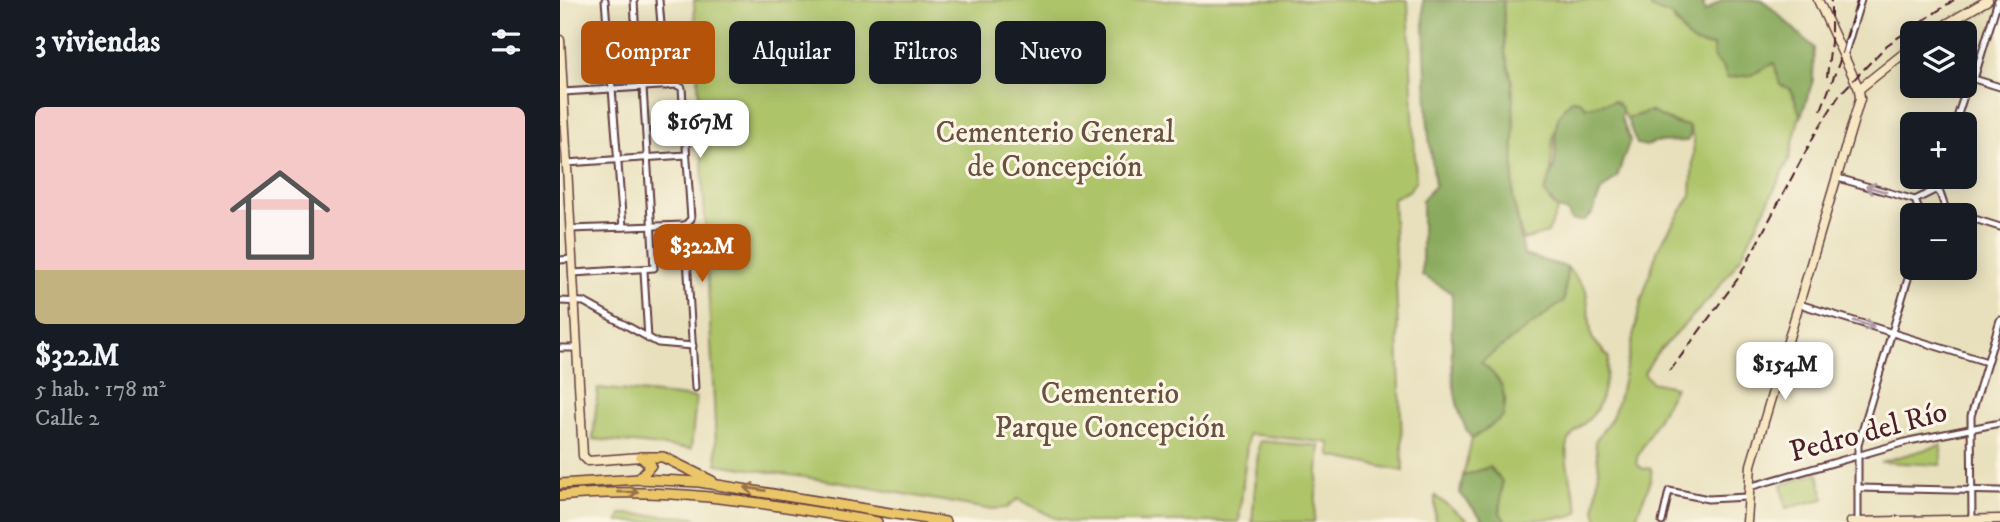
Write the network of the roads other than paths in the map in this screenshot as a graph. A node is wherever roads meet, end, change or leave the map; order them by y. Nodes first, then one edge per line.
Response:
1 (605, 0) edge
2 (634, 0) edge
3 (659, 0) edge
4 (1818, 0) edge
5 (1861, 0) edge
6 (1988, 0) edge
7 (1998, 0) edge
8 (606, 21) edge
9 (635, 21) edge
10 (661, 21) edge
11 (1952, 21) edge
12 (560, 42) edge
13 (1844, 56) junction
14 (1900, 56) edge
15 (1977, 69) edge
16 (1977, 80) edge
17 (610, 84) edge
18 (666, 86) joint
19 (643, 87) junction
20 (2000, 87) edge
21 (610, 89) junction
22 (1859, 89) junction
23 (563, 92) junction
24 (687, 155) junction
25 (564, 156) edge
26 (648, 157) junction
27 (617, 159) junction
28 (1838, 178) junction
29 (1935, 190) joint
30 (560, 197) edge
31 (1915, 200) junction
32 (569, 202) junction
33 (1916, 203) edge
34 (1942, 203) edge
35 (570, 217) junction
36 (560, 218) edge
37 (1977, 220) edge
38 (685, 225) junction
39 (652, 226) junction
40 (623, 227) junction
41 (2000, 227) edge
42 (570, 229) junction
43 (572, 259) junction
44 (560, 260) edge
45 (644, 271) junction
46 (573, 273) junction
47 (1908, 280) edge
48 (574, 300) junction
49 (560, 301) edge
50 (1799, 304) junction
51 (2000, 320) edge
52 (1892, 332) junction
53 (648, 339) junction
54 (693, 346) junction
55 (560, 348) edge
56 (577, 348) junction
57 (1987, 362) junction
58 (695, 388) dead end
59 (2000, 423) edge
60 (1971, 427) junction
61 (1857, 455) junction
62 (641, 457) junction
63 (639, 479) junction
64 (560, 485) edge
65 (720, 485) junction
66 (1858, 488) junction
67 (1971, 491) junction
68 (2000, 491) edge
69 (1747, 492) junction
70 (560, 496) edge
71 (1972, 519) junction
72 (2000, 519) edge
73 (877, 522) edge
74 (945, 522) edge
75 (1662, 522) edge
76 (1747, 522) edge
77 (1854, 522) edge

1 - 8 street
2 - 9 street
3 - 10 street
4 - 13 street
5 - 13 street
6 - 11 street
7 - 15 street
12 - 23 street
13 - 22 street
14 - 22 street
16 - 20 street
17 - 21 street
18 - 19 street
18 - 24 street
19 - 21 street
19 - 26 street
21 - 23 street
21 - 27 street
22 - 28 street
23 - 25 street
24 - 26 street
24 - 38 street
25 - 27 street
25 - 32 street
26 - 27 street
26 - 39 street
27 - 40 street
31 -> 28 street
28 - 50 street
29 - 31 street
29 - 34 street
30 - 32 street
31 - 33 street
32 - 35 street
35 - 36 street
35 - 42 street
37 - 41 street
38 - 39 street
38 - 54 street
39 - 40 street
39 - 45 street
40 - 42 street
42 - 43 street
43 - 44 street
43 - 46 street
45 - 46 street
45 - 53 street
46 - 48 street
47 - 52 street
48 - 49 street
48 - 53 street
48 - 56 street
50 -> 52 street
50 - 69 street
51 - 57 street
52 - 57 street
52 - 61 street
53 - 54 street
54 - 58 street
55 - 56 street
56 - 62 street
57 - 60 street
59 - 60 street, Pedro del Río
60 - 61 street, Pedro del Río
60 - 67 street
61 - 66 street
61 - 69 street, Pedro del Río
62 - 63 main road
62 - 65 main road
63 - 64 main road
63 - 65 main road
74 -> 65 main road
66 - 67 street
66 - 77 street
67 - 68 street
67 - 71 street
69 - 75 street, Pedro del Río
69 - 76 street
70 -> 73 main road
71 - 72 street
71 - 77 street

